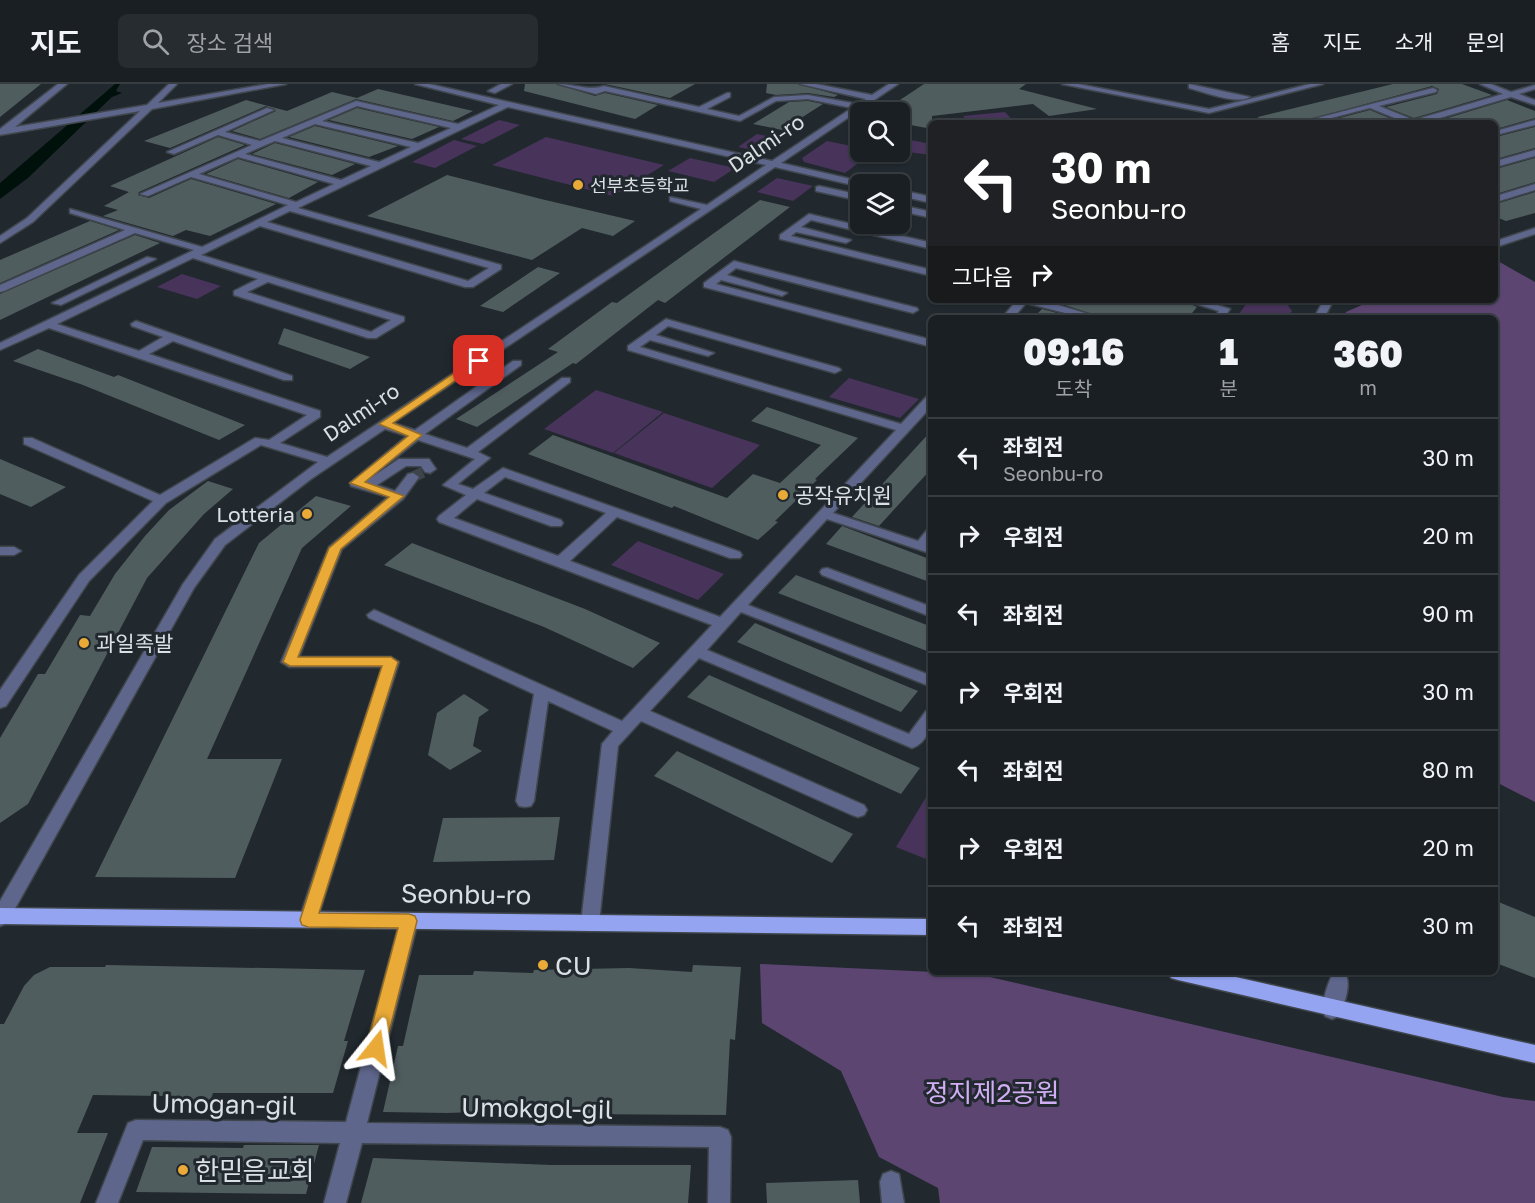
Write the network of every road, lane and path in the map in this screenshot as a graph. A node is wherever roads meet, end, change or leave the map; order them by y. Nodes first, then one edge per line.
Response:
1 (63, 84) edge
2 (173, 84) edge
3 (282, 84) edge
4 (419, 84) edge
5 (461, 84) edge
6 (508, 84) edge
7 (562, 84) edge
8 (804, 84) edge
9 (894, 84) edge
10 (1066, 84) edge
11 (1319, 84) edge
12 (1484, 84) edge
13 (608, 86) edge
14 (1190, 87) edge
15 (1535, 87) edge
16 (1433, 90) dead end
17 (492, 91) junction
18 (1511, 94) junction
19 (727, 95) dead end
20 (1177, 95) dead end
21 (1269, 96) junction
22 (1137, 97) junction
23 (874, 98) junction
24 (685, 100) dead end
25 (867, 102) edge
26 (1535, 103) edge
27 (507, 104) junction
28 (676, 104) junction
29 (850, 105) edge
30 (553, 106) dead end
31 (1371, 106) junction
32 (150, 107) junction
33 (270, 110) dead end
34 (700, 110) junction
35 (1209, 111) junction
36 (850, 113) edge
37 (1215, 120) edge
38 (1314, 120) edge
39 (1406, 120) edge
40 (1424, 120) edge
41 (315, 121) junction
42 (1535, 122) edge
43 (458, 127) junction
44 (216, 132) junction
45 (1498, 132) edge
46 (2, 133) edge
47 (273, 138) junction
48 (260, 144) junction
49 (418, 146) junction
50 (171, 152) dead end
51 (1535, 153) edge
52 (236, 154) junction
53 (1498, 163) edge
54 (379, 165) junction
55 (774, 165) junction
56 (189, 174) junction
57 (850, 182) edge
58 (342, 183) junction
59 (1535, 187) edge
60 (819, 189) dead end
61 (145, 194) dead end
62 (910, 195) edge
63 (850, 196) edge
64 (1498, 198) edge
65 (673, 199) dead end
66 (928, 199) edge
67 (293, 206) junction
68 (709, 208) junction
69 (910, 210) edge
70 (73, 211) dead end
71 (928, 214) edge
72 (259, 223) junction
73 (795, 228) junction
74 (135, 229) junction
75 (1535, 231) edge
76 (0, 240) edge
77 (846, 240) dead end
78 (1498, 242) edge
79 (418, 245) junction
80 (928, 245) edge
81 (198, 252) junction
82 (151, 259) dead end
83 (391, 262) junction
84 (928, 272) edge
85 (718, 276) junction
86 (267, 278) junction
87 (106, 280) junction
88 (126, 287) junction
89 (0, 289) edge
90 (782, 292) dead end
91 (331, 298) junction
92 (57, 303) dead end
93 (1020, 303) edge
94 (1040, 303) edge
95 (1200, 303) edge
96 (913, 310) dead end
97 (304, 314) junction
98 (1010, 315) edge
99 (1086, 315) edge
100 (1221, 315) edge
101 (48, 324) junction
102 (136, 324) dead end
103 (648, 336) junction
104 (172, 337) junction
105 (928, 343) edge
106 (0, 347) edge
107 (708, 353) dead end
108 (140, 355) junction
109 (517, 363) dead end
110 (214, 366) junction
111 (835, 370) dead end
112 (288, 378) dead end
113 (566, 380) dead end
114 (928, 402) edge
115 (384, 424) junction
116 (903, 428) junction
117 (416, 435) junction
118 (28, 441) dead end
119 (271, 444) junction
120 (469, 453) junction
121 (328, 461) junction
122 (430, 469) tunnel mouth
123 (413, 477) tunnel mouth
124 (367, 486) junction
125 (475, 494) junction
126 (398, 496) junction
127 (161, 500) junction
128 (615, 512) junction
129 (824, 514) junction
130 (556, 523) dead end
131 (926, 548) edge
132 (735, 555) dead end
133 (560, 562) junction
134 (827, 572) dead end
135 (738, 606) junction
136 (928, 610) edge
137 (374, 615) dead end
138 (722, 623) junction
139 (696, 651) junction
140 (928, 680) edge
141 (542, 691) junction
142 (0, 702) edge
143 (639, 713) junction
144 (928, 720) edge
145 (624, 729) junction
146 (525, 801) dead end
147 (858, 810) dead end
148 (0, 917) edge
149 (308, 920) junction
150 (409, 921) junction
151 (590, 923) junction
152 (928, 927) edge
153 (1190, 975) edge
154 (1339, 981) dead end
155 (1332, 1010) junction
156 (1535, 1054) edge
157 (354, 1132) junction
158 (107, 1203) edge
159 (335, 1203) edge
160 (719, 1203) edge

1 - 46 street
2 - 32 street
3 - 32 street
4 - 27 street
5 - 17 street
6 - 17 street
7 - 13 street
8 - 23 street
9 - 23 street, Dalmi-ro
10 - 22 street
11 - 21 street
12 - 18 street
13 - 28 street
14 - 21 street
14 - 35 street
15 - 18 street
16 - 31 street
17 - 30 street
18 - 26 street
18 - 40 street
19 - 34 street
20 - 22 street
21 - 35 street
22 - 35 street
23 - 25 street, Dalmi-ro
24 - 28 street
27 - 43 street
27 - 55 street
28 - 34 street
29 - 34 street
31 - 38 street
31 - 39 street
32 - 46 street
32 - 76 street
33 - 44 street
35 - 37 street
36 - 55 street, Dalmi-ro
41 - 43 street
41 - 47 street
41 - 49 street
42 - 45 street
43 - 49 street
44 - 48 street
44 - 50 street
47 - 48 street
47 - 54 street
48 - 52 street
49 - 54 street
51 - 53 street
52 - 56 street
52 - 58 street
54 - 58 street
55 - 57 street
55 - 68 street, Dalmi-ro
56 - 61 street
56 - 67 street
58 - 67 street
59 - 64 street
60 - 63 street
62 - 66 street
65 - 68 street
67 - 72 street
67 - 79 street
68 - 115 street, Dalmi-ro
69 - 71 street
70 - 74 street
72 - 81 street
72 - 83 street
73 - 77 street
73 - 80 street
73 - 84 street
74 - 81 street
74 - 89 street
75 - 78 street
79 - 83 street
79 - 83 street
81 - 86 street
81 - 88 street
82 - 87 street
85 - 90 street
85 - 96 street
85 - 105 street
86 - 91 street
86 - 97 street
87 - 88 street
87 - 92 street
88 - 101 street
91 - 97 street
91 - 97 street
93 - 98 street
94 - 99 street
95 - 100 street
101 - 106 street
101 - 108 street
102 - 104 street
103 - 107 street
103 - 111 street
103 - 116 street
104 - 108 street
104 - 110 street
108 - 110 street
109 - 117 street
110 - 112 street
110 - 119 street
113 - 120 street
114 - 116 street
115 - 117 street
115 - 121 street, Dalmi-ro
116 - 129 street
117 - 120 street
117 - 124 street
118 - 127 street
119 - 121 street
119 - 127 street
120 - 125 street
121 - 148 street, Dalmi-ro
122 - 124 street
123 - 126 street
124 - 126 street
125 - 128 street
125 - 130 street
125 - 133 street
126 - 149 street
127 - 142 street
128 - 132 street
128 - 133 street
129 - 131 street
129 - 135 street
133 - 138 street
134 - 136 street
135 - 138 street
135 - 140 street
137 - 141 street
138 - 139 street
139 - 143 street
139 - 144 street
141 - 145 street
141 - 146 street
143 - 145 street
143 - 147 street
145 - 151 street
148 - 149 main road, Seonbu-ro
149 - 150 main road, Seonbu-ro
150 - 151 main road, Seonbu-ro
150 - 157 street
151 - 152 main road, Seonbu-ro
153 - 155 main road
154 - 155 street
155 - 156 main road
157 - 158 street, Umogan-gil
157 - 159 street
157 - 160 street, Umokgol-gil

